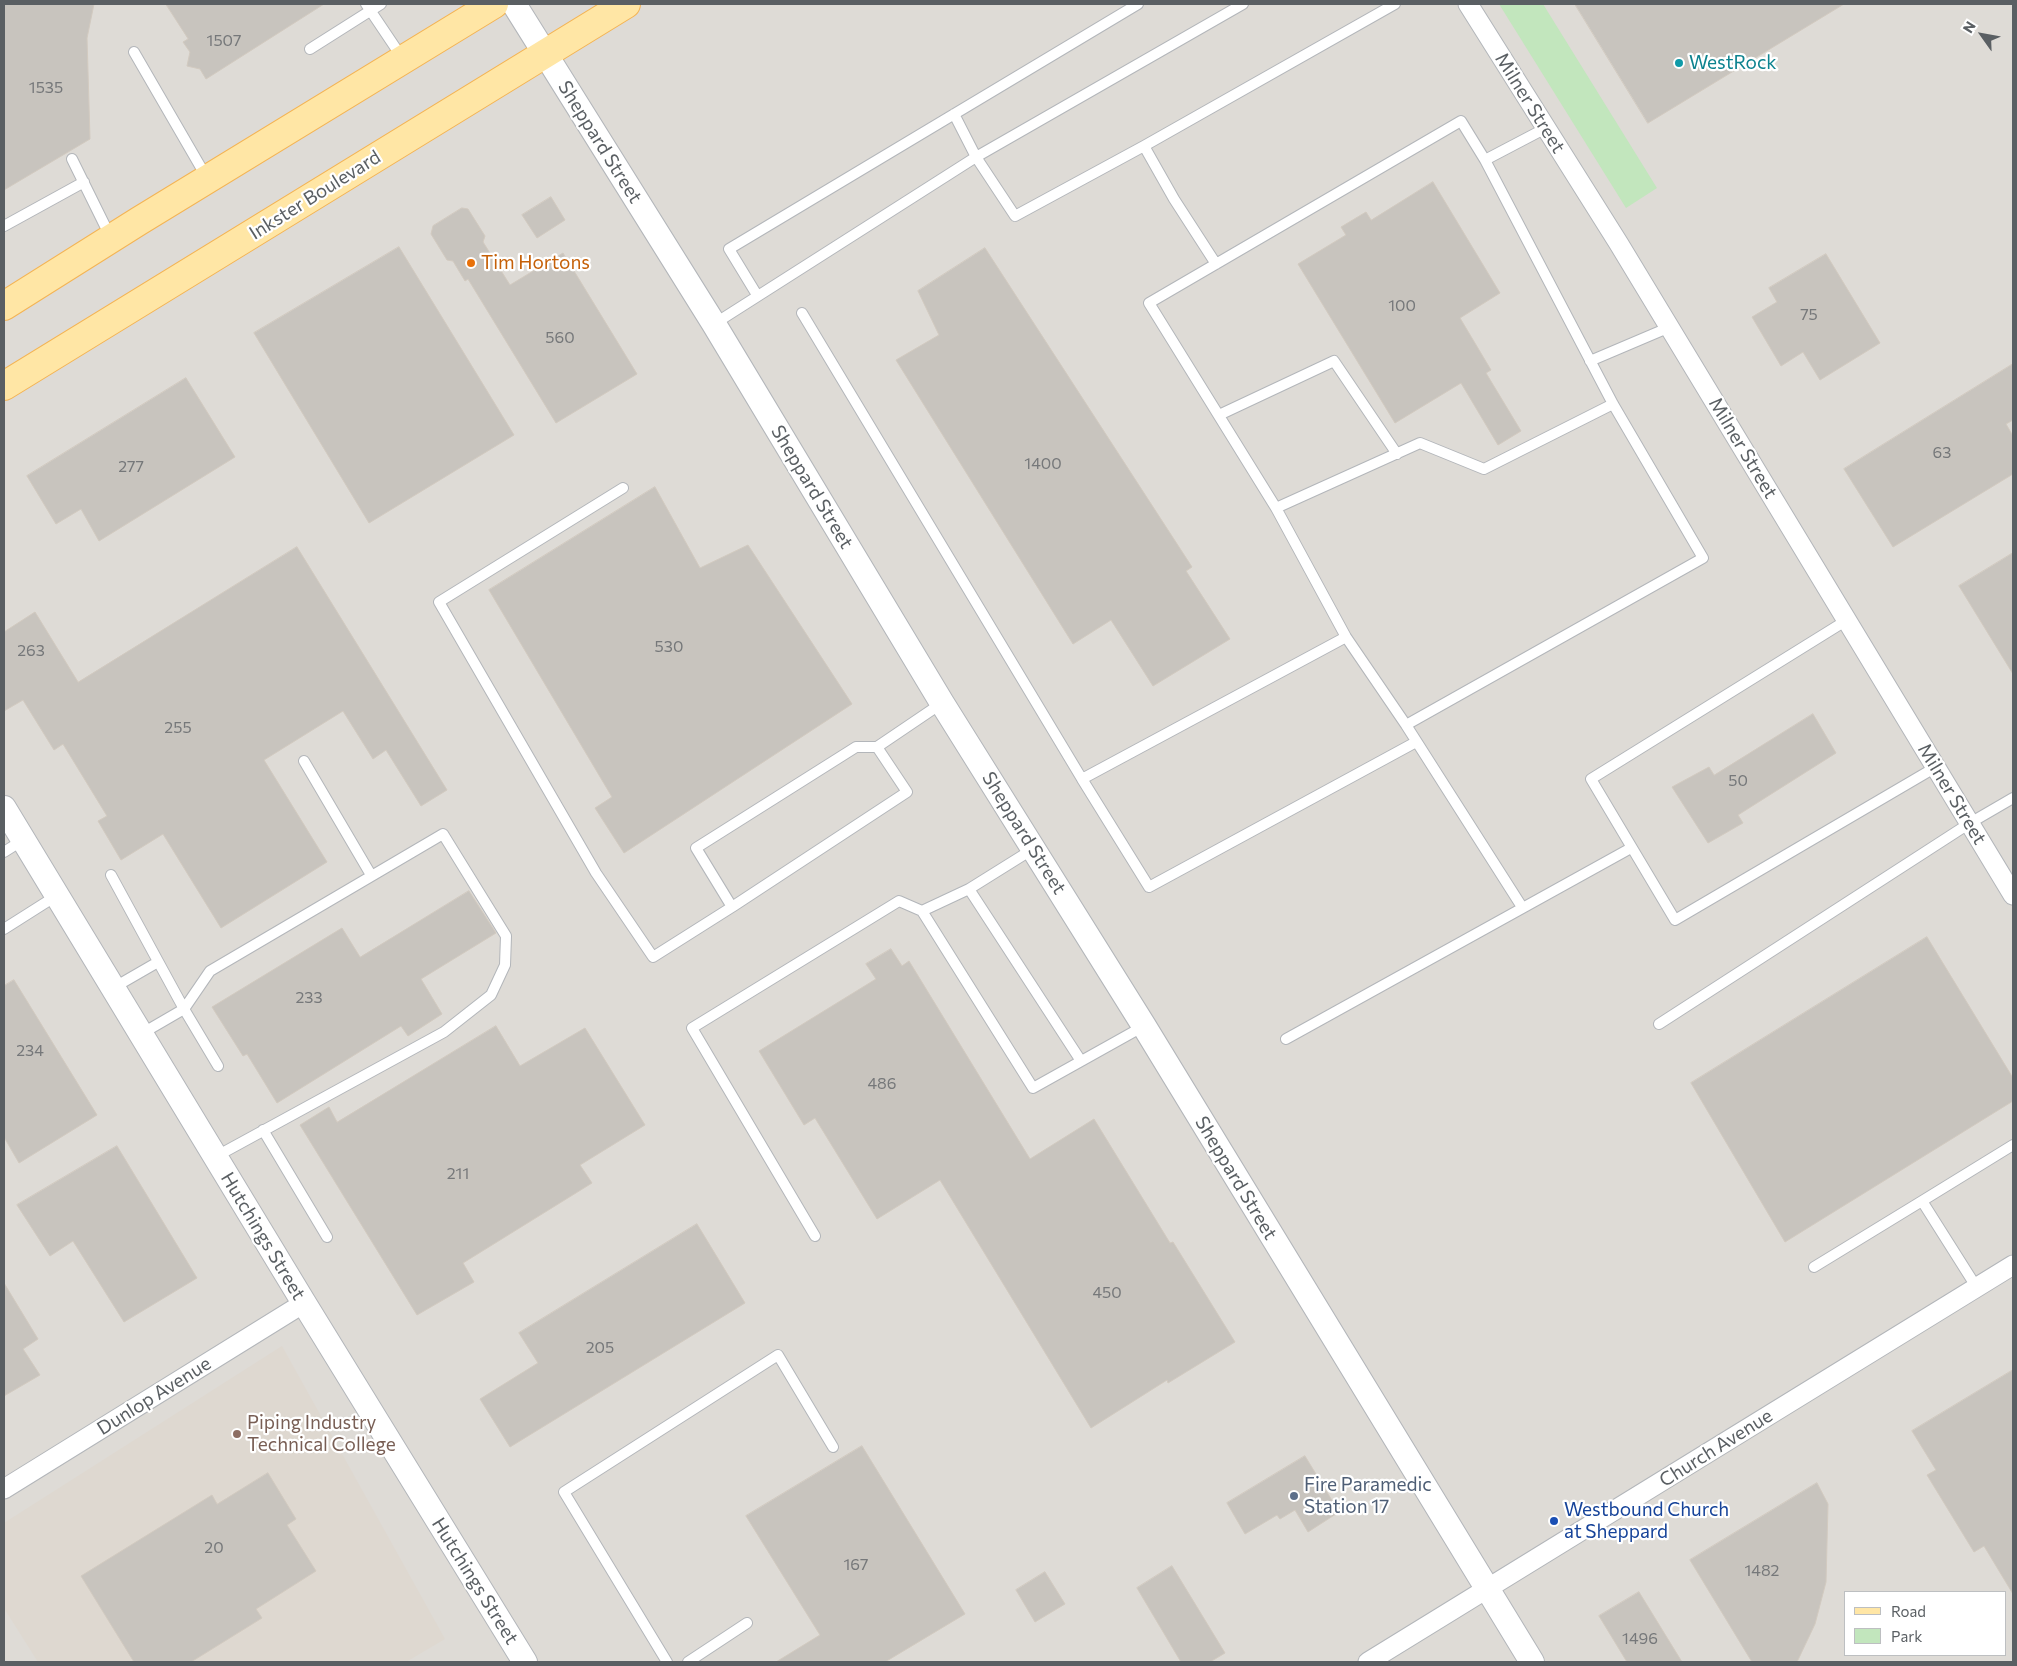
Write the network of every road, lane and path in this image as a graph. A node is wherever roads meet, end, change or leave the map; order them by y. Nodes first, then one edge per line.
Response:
1 (381, 4) edge
2 (494, 4) edge
3 (514, 4) edge
4 (626, 4) edge
5 (1138, 4) edge
6 (1243, 4) edge
7 (1395, 4) edge
8 (1468, 4) edge
9 (369, 7) edge
10 (310, 49) dead end
11 (134, 52) dead end
12 (545, 54) junction
13 (403, 59) junction
14 (954, 114) junction
15 (1546, 128) junction
16 (1144, 146) junction
17 (976, 157) junction
18 (72, 159) dead end
19 (1485, 160) junction
20 (208, 178) junction
21 (84, 182) junction
22 (4, 226) edge
23 (111, 238) junction
24 (1216, 264) junction
25 (757, 295) junction
26 (4, 306) edge
27 (802, 313) dead end
28 (714, 324) junction
29 (1670, 327) junction
30 (1590, 361) junction
31 (4, 386) edge
32 (1613, 404) junction
33 (1218, 415) junction
34 (1397, 454) junction
35 (622, 488) dead end
36 (1276, 508) junction
37 (1847, 620) junction
38 (1346, 637) junction
39 (942, 703) junction
40 (1406, 725) junction
41 (1416, 742) junction
42 (877, 747) junction
43 (304, 762) dead end
44 (1936, 767) junction
45 (1082, 779) junction
46 (2013, 798) edge
47 (4, 808) edge
48 (1970, 823) junction
49 (13, 846) edge
50 (1034, 848) junction
51 (1630, 848) junction
52 (111, 875) dead end
53 (371, 875) junction
54 (969, 888) junction
55 (2013, 895) edge
56 (56, 896) junction
57 (732, 907) junction
58 (1522, 907) junction
59 (922, 911) junction
60 (4, 929) edge
61 (158, 962) junction
62 (112, 988) junction
63 (184, 1009) junction
64 (1659, 1024) dead end
65 (1144, 1026) junction
66 (140, 1034) junction
67 (1286, 1039) dead end
68 (1081, 1061) junction
69 (218, 1066) dead end
70 (263, 1130) junction
71 (2013, 1145) edge
72 (215, 1157) junction
73 (1922, 1202) junction
74 (815, 1236) dead end
75 (327, 1237) dead end
76 (2013, 1265) edge
77 (1814, 1266) dead end
78 (1977, 1288) junction
79 (304, 1303) junction
80 (833, 1447) dead end
81 (4, 1489) edge
82 (1486, 1589) junction
83 (747, 1623) dead end
84 (525, 1662) edge
85 (667, 1662) edge
86 (688, 1662) edge
87 (1368, 1662) edge
88 (1532, 1662) edge

1 - 9 lane
2 - 13 main road
3 - 12 street, Sheppard Street
4 - 12 main road, Inkster Boulevard
5 - 14 lane
6 - 17 lane
7 - 16 lane
8 - 15 street, Milner Street
9 - 10 lane
9 - 13 lane
11 - 20 lane
12 - 28 street, Sheppard Street
12 - 31 main road, Inkster Boulevard
13 - 20 main road
14 - 17 lane
14 - 25 lane
15 - 19 lane
15 - 29 street, Milner Street
16 - 17 lane
16 - 24 lane
17 - 25 lane
18 - 21 lane
19 - 24 lane
19 - 30 lane
20 - 23 main road
21 - 22 lane
21 - 23 lane
23 - 26 main road
24 - 33 lane
25 - 28 lane
27 - 45 lane
28 - 39 street, Sheppard Street
29 - 30 lane
29 - 37 street, Milner Street
30 - 32 lane
32 - 34 lane
32 - 40 lane
33 - 34 lane
33 - 36 lane
34 - 36 lane
35 - 57 lane
36 - 38 lane
37 - 44 street, Milner Street
37 - 51 lane
38 - 40 lane
38 - 45 lane
39 - 42 lane
39 - 50 street, Sheppard Street
40 - 41 lane
41 - 45 lane
41 - 58 lane
42 - 57 lane
42 - 57 lane
43 - 53 lane
44 - 48 street, Milner Street
44 - 51 lane
46 - 48 lane
47 - 49 street, Hutchings Street
48 - 55 street, Milner Street
48 - 64 lane
49 - 56 street, Hutchings Street
50 - 54 lane
50 - 65 street, Sheppard Street
51 - 58 lane
52 - 61 lane
53 - 63 lane
53 - 70 lane
54 - 59 lane
54 - 68 lane
56 - 60 lane
56 - 62 street, Hutchings Street
58 - 67 lane
59 - 68 lane
59 - 74 lane
61 - 62 lane
61 - 63 lane
62 - 66 street, Hutchings Street
63 - 66 lane
63 - 69 lane
65 - 68 lane
65 - 82 street, Sheppard Street
66 - 72 street, Hutchings Street
70 - 72 lane
70 - 75 lane
71 - 73 lane
72 - 79 street, Hutchings Street
73 - 77 lane
73 - 78 lane
76 - 78 street, Church Avenue
78 - 82 street, Church Avenue
79 - 81 street, Dunlop Avenue
79 - 84 street, Hutchings Street
80 - 85 lane
82 - 87 street, Church Avenue
82 - 88 street, Sheppard Street
83 - 86 lane

